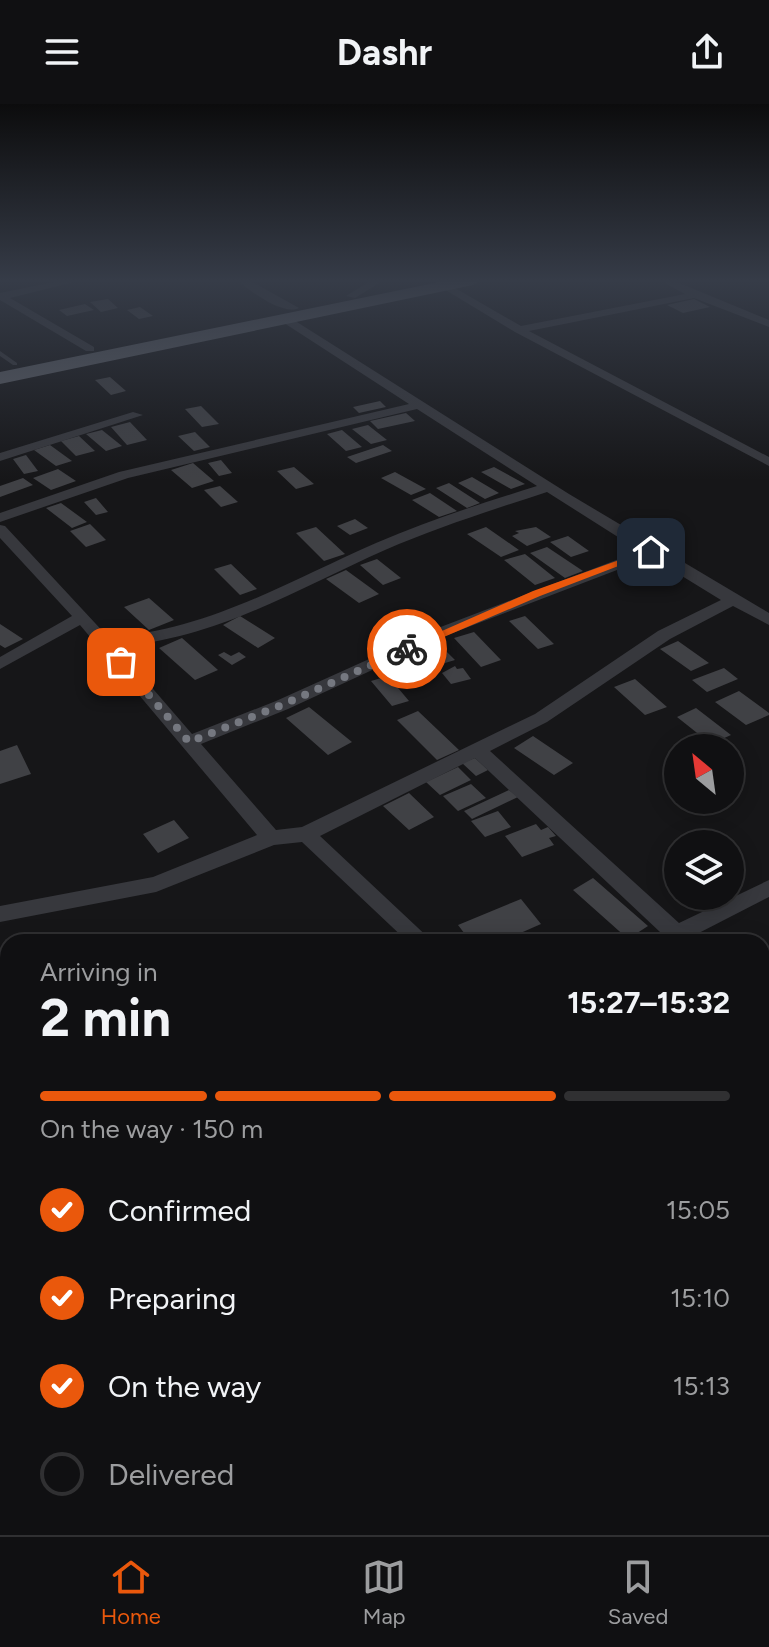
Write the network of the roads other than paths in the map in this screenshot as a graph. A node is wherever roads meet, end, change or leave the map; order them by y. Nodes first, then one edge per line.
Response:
1 (86, 347) edge
2 (102, 347) edge
3 (139, 347) edge
4 (338, 347) edge
5 (551, 347) edge
6 (90, 349) junction
7 (5, 362) edge
8 (0, 378) edge
9 (420, 405) junction
10 (137, 415) dead end
11 (0, 457) edge
12 (769, 462) edge
13 (549, 487) junction
14 (0, 527) edge
15 (651, 552) junction
16 (733, 600) junction
17 (82, 617) junction
18 (769, 620) edge
19 (103, 642) junction
20 (0, 664) edge
21 (189, 742) junction
22 (477, 750) junction
23 (306, 834) junction
24 (271, 838) junction
25 (769, 888) edge
26 (0, 914) edge
27 (413, 934) edge
28 (668, 934) edge
29 (685, 934) edge

1 - 6 street
2 - 6 highway
3 - 8 highway
4 - 9 street
5 - 12 street
6 - 7 highway
9 - 13 street
9 - 14 street
10 - 11 street
13 - 15 street
13 - 19 street
14 - 17 street
15 - 16 street
15 - 21 street
16 - 18 street
16 - 22 street
17 - 19 street
17 - 20 street
19 - 21 street
21 - 24 street
22 - 23 street
22 - 28 street
23 - 24 street
23 - 27 street
24 - 26 street
25 - 29 street

